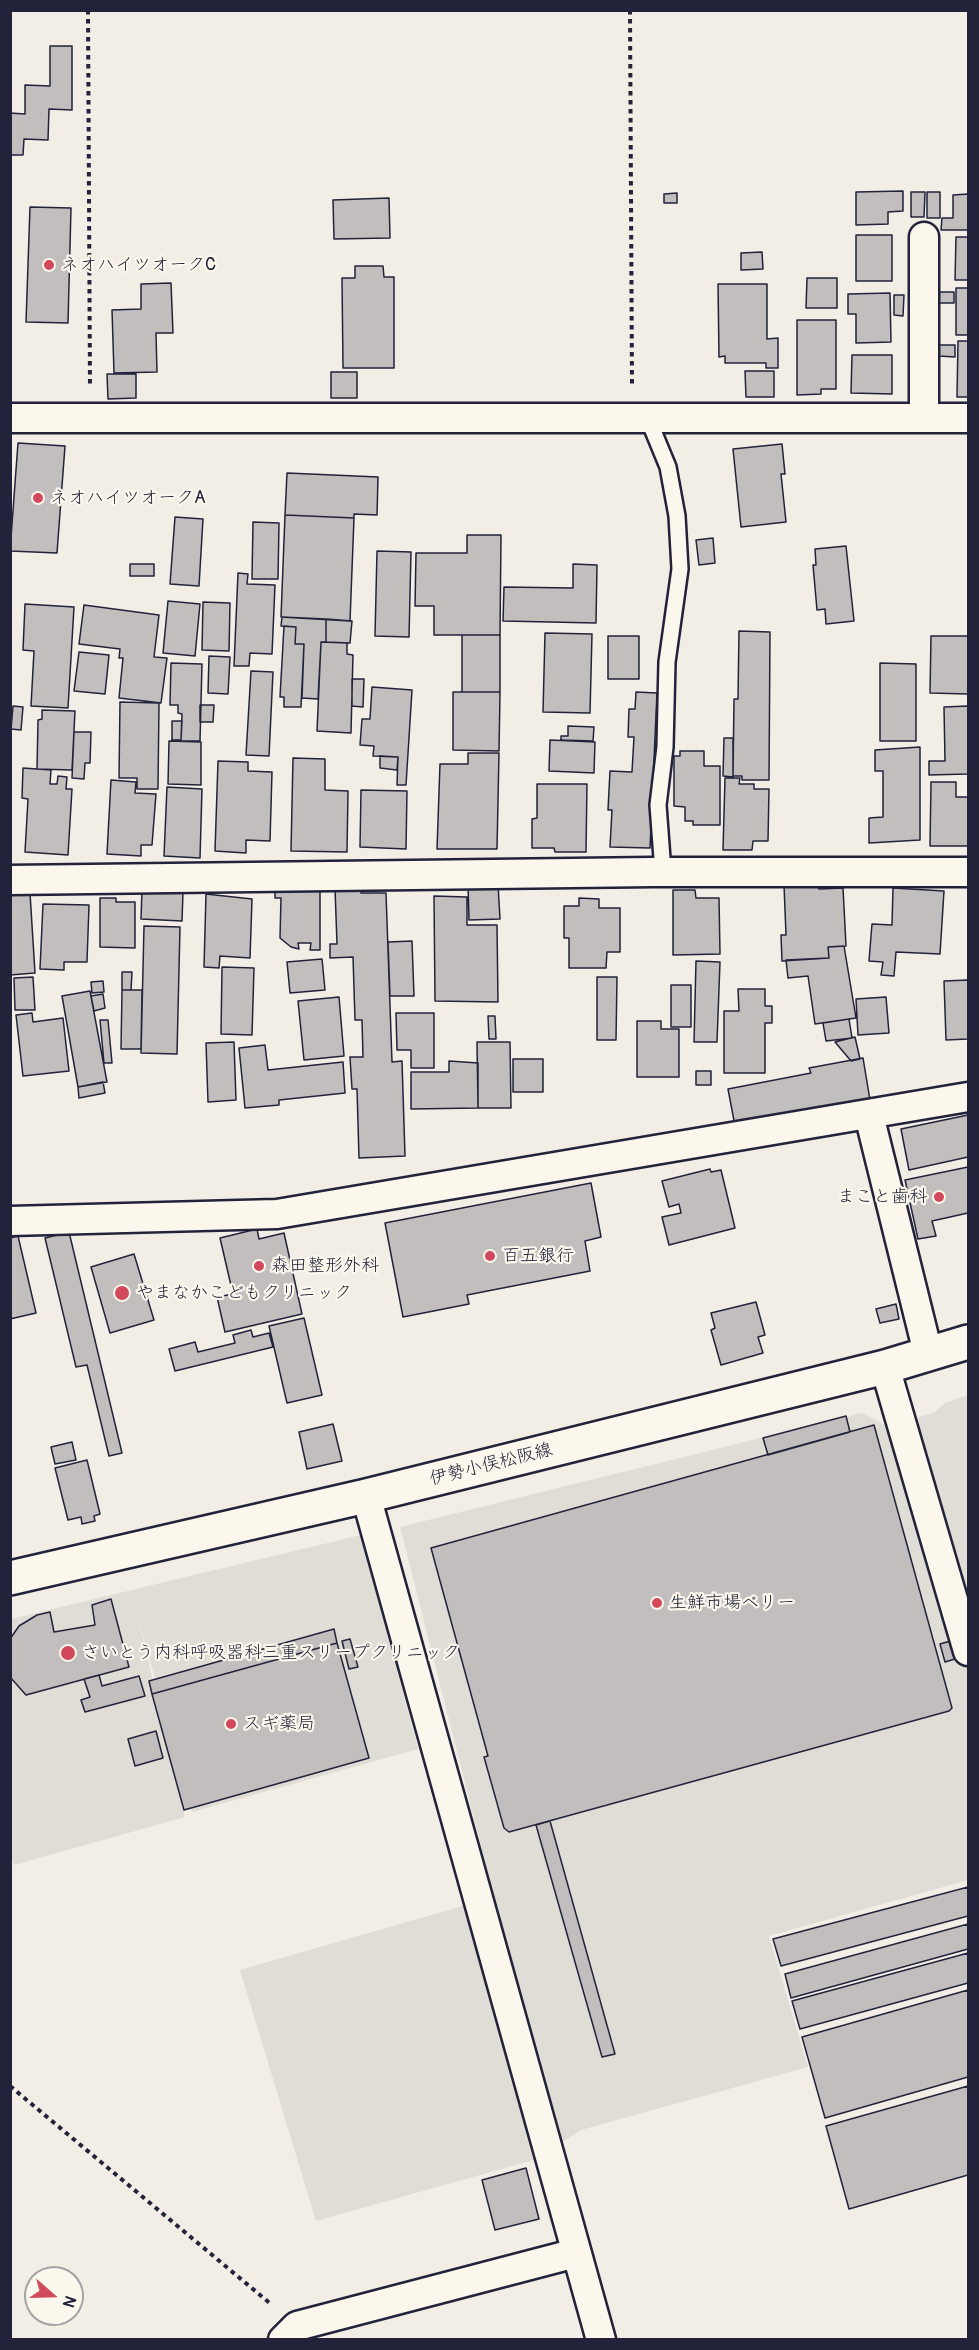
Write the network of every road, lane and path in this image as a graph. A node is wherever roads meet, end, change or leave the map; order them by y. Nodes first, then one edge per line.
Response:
1 (88, 10) edge
2 (630, 10) edge
3 (924, 237) dead end
4 (89, 417) junction
5 (640, 417) junction
6 (10, 418) edge
7 (924, 418) junction
8 (969, 418) edge
9 (663, 872) junction
10 (969, 872) edge
11 (10, 880) edge
12 (969, 1097) edge
13 (869, 1114) junction
14 (10, 1221) edge
15 (969, 1342) edge
16 (928, 1353) junction
17 (885, 1367) junction
18 (366, 1496) junction
19 (10, 1578) edge
20 (969, 1651) edge
21 (10, 2086) edge
22 (576, 2253) junction
23 (296, 2335) edge
24 (601, 2340) edge

1 - 4 path
2 - 5 path
3 - 7 street
4 - 5 street
4 - 6 street
5 - 7 street
5 - 9 lane
7 - 8 street
9 - 10 street
9 - 11 street
12 - 13 street
13 - 14 street
13 - 16 street
15 - 16 main road, 伊勢小俣松阪線
16 - 17 main road, 伊勢小俣松阪線
17 - 18 main road, 伊勢小俣松阪線
17 - 20 street
18 - 19 main road, 伊勢小俣松阪線
18 - 22 street
21 - 23 path
22 - 23 street
22 - 24 street

